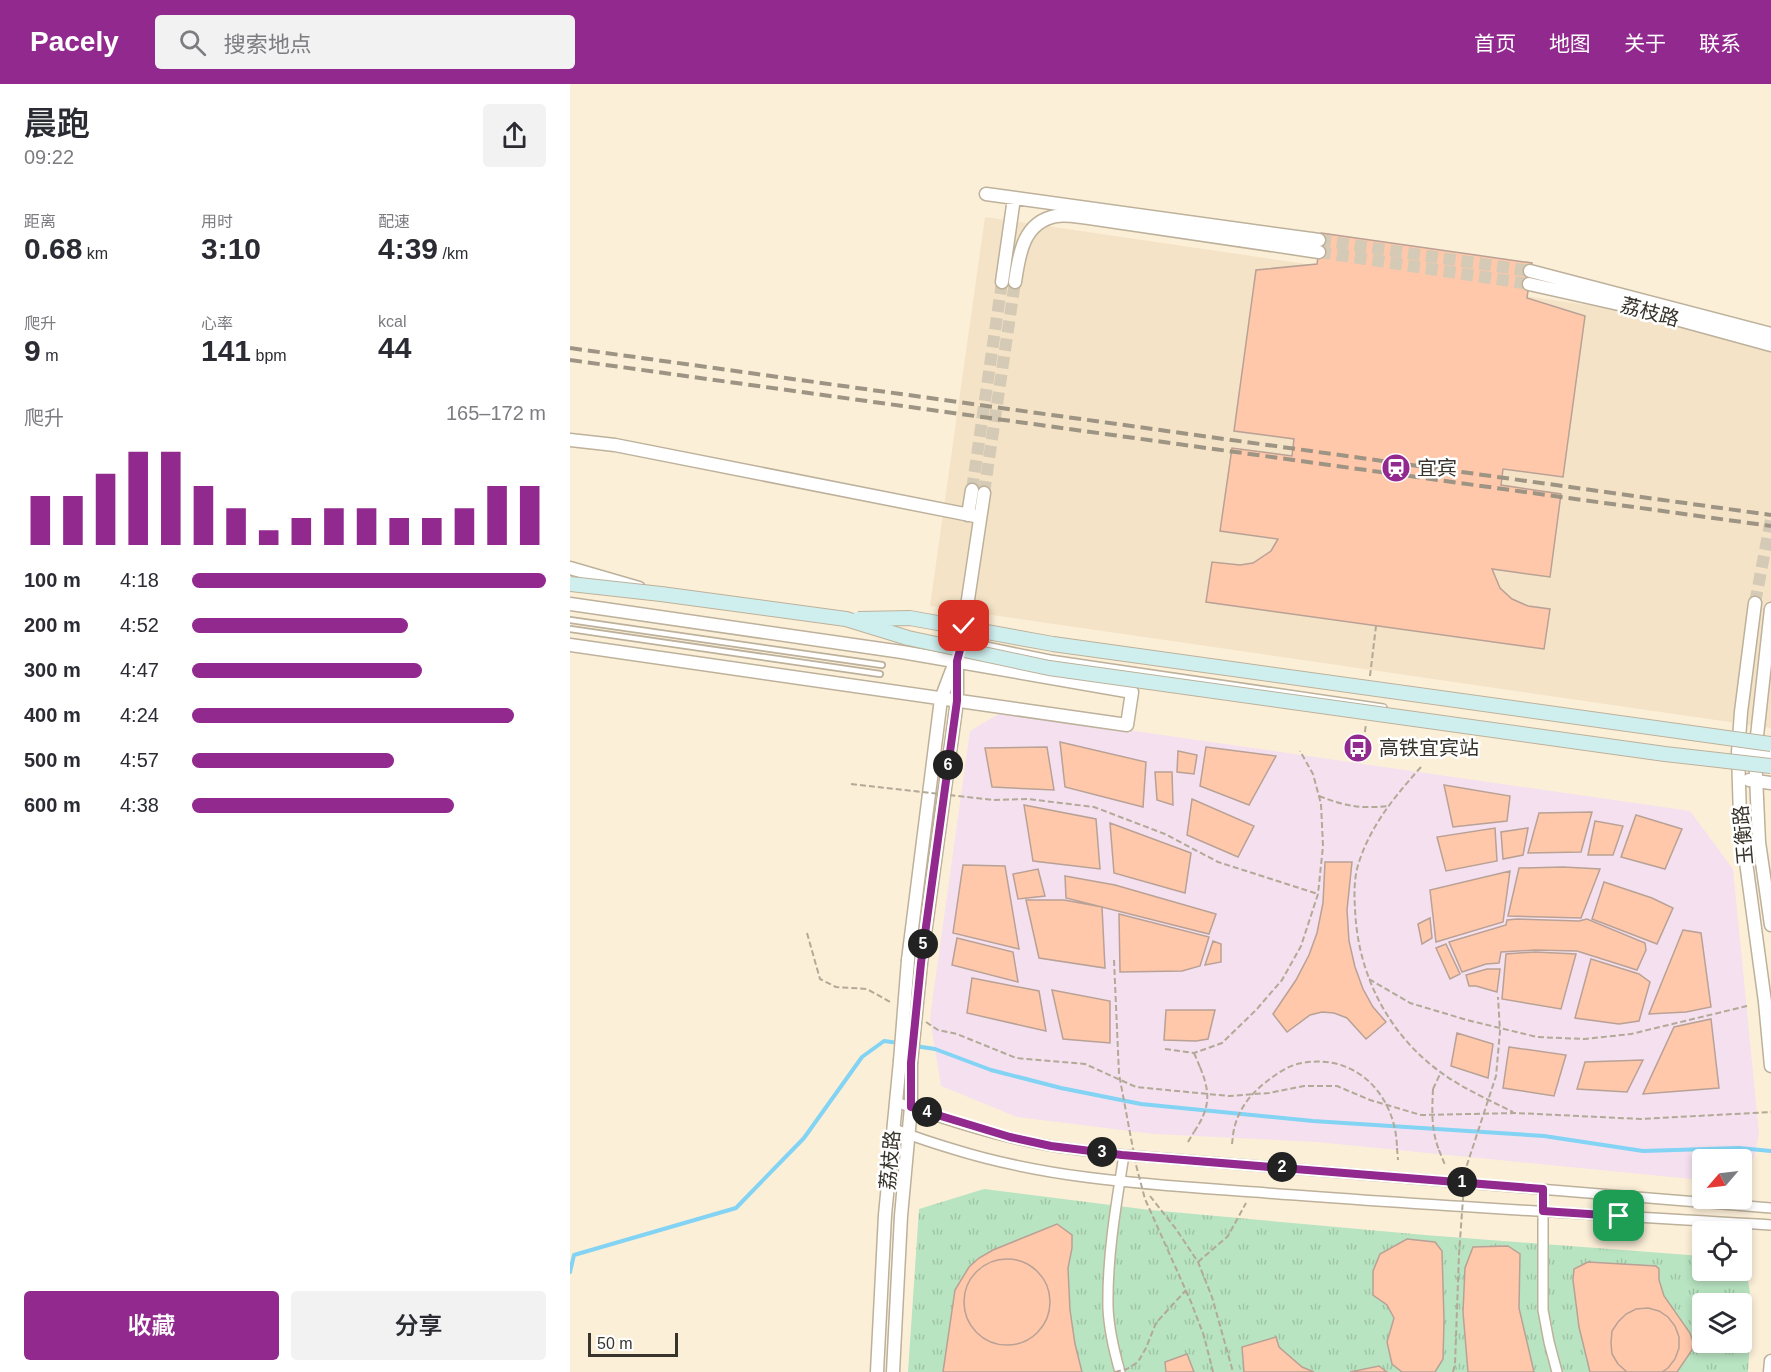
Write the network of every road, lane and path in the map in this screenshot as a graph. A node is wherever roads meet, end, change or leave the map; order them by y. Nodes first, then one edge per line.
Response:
1 (986, 194) dead end
2 (1014, 198) junction
3 (1002, 282) tunnel mouth
4 (1015, 282) tunnel mouth
5 (1771, 334) edge
6 (1771, 345) edge
7 (570, 440) edge
8 (978, 492) tunnel mouth
9 (974, 516) junction
10 (570, 568) edge
11 (570, 584) edge
12 (661, 594) junction
13 (1755, 603) tunnel mouth
14 (570, 604) edge
15 (1771, 609) edge
16 (570, 620) edge
17 (846, 620) junction
18 (570, 629) edge
19 (962, 641) junction
20 (570, 645) edge
21 (957, 661) junction
22 (882, 666) dead end
23 (880, 675) dead end
24 (941, 699) junction
25 (957, 701) junction
26 (1771, 744) edge
27 (1300, 751) dead end
28 (1755, 754) junction
29 (1738, 756) junction
30 (1771, 756) edge
31 (1771, 766) edge
32 (1421, 767) dead end
33 (1739, 779) junction
34 (1755, 781) junction
35 (1771, 783) edge
36 (851, 784) dead end
37 (1319, 796) junction
38 (1388, 806) junction
39 (1318, 894) junction
40 (1771, 926) edge
41 (807, 933) dead end
42 (1114, 960) dead end
43 (915, 962) junction
44 (1369, 979) junction
45 (1498, 997) dead end
46 (898, 1006) dead end
47 (1747, 1006) dead end
48 (918, 1018) dead end
49 (1165, 1049) dead end
50 (1194, 1053) junction
51 (905, 1062) junction
52 (1771, 1066) edge
53 (1441, 1072) junction
54 (896, 1102) junction
55 (911, 1107) junction
56 (1771, 1112) edge
57 (1516, 1113) junction
58 (893, 1128) junction
59 (909, 1135) junction
60 (1188, 1142) dead end
61 (1232, 1144) dead end
62 (1124, 1155) junction
63 (1398, 1160) dead end
64 (1445, 1165) dead end
65 (1120, 1181) junction
66 (1543, 1189) junction
67 (1150, 1196) dead end
68 (1246, 1203) dead end
69 (1771, 1208) edge
70 (1543, 1211) junction
71 (1771, 1225) edge
72 (1198, 1262) junction
73 (1186, 1290) junction
74 (1771, 1361) edge
75 (877, 1372) edge
76 (893, 1372) edge
77 (1115, 1372) edge
78 (1120, 1372) edge
79 (1213, 1372) edge
80 (1233, 1372) edge
81 (1453, 1372) edge
82 (1557, 1372) edge
83 (1770, 1372) edge

1 - 2 street
2 - 3 street
2 - 4 street
5 - 6 street, 荔枝路
7 - 9 street
8 - 9 street
9 - 19 street
10 - 12 street, bridge
11 - 12 main road, bridge
12 - 17 main road, bridge
13 - 29 street, 玉衡路
14 - 21 street
15 - 28 street, 玉衡路
16 - 22 lane
17 - 26 main road, bridge
17 - 31 main road, bridge
18 - 23 lane
19 - 21 street
19 - 29 street
20 - 24 street
21 - 24 street, 荔枝路
21 - 25 street, 荔枝路
21 - 25 street
24 - 25 street
24 - 43 street, 荔枝路
25 - 43 street, 荔枝路
27 - 37 path
28 - 29 street
28 - 30 street
28 - 34 street, 玉衡路
29 - 33 street, 玉衡路
32 - 38 path
33 - 34 street
33 - 52 street, 玉衡路
34 - 35 street
34 - 40 street, 玉衡路
36 - 39 path, bridge
37 - 38 path
37 - 39 path
38 - 44 path
39 - 50 path
41 - 46 path
42 - 73 path, bridge
43 - 51 street, 荔枝路, bridge
44 - 47 path
44 - 53 path
45 - 81 path, bridge
48 - 57 path
49 - 50 path
50 - 60 path, bridge
51 - 54 street, 荔枝路
51 - 55 street, 荔枝路
53 - 57 path
53 - 64 path, bridge
54 - 55 street
54 - 58 street, 荔枝路
55 - 59 street, 荔枝路
55 - 62 street
56 - 57 path
58 - 59 street
58 - 75 street, 荔枝路
59 - 65 street
59 - 76 street, 荔枝路
61 - 63 path, bridge
62 - 65 street
62 - 66 street
65 - 70 street
65 - 78 street
66 - 69 street
66 - 70 street
67 - 72 path
68 - 72 path
70 - 71 street
70 - 82 street
72 - 80 path
73 - 77 path, bridge
73 - 79 path, bridge
74 - 83 street

